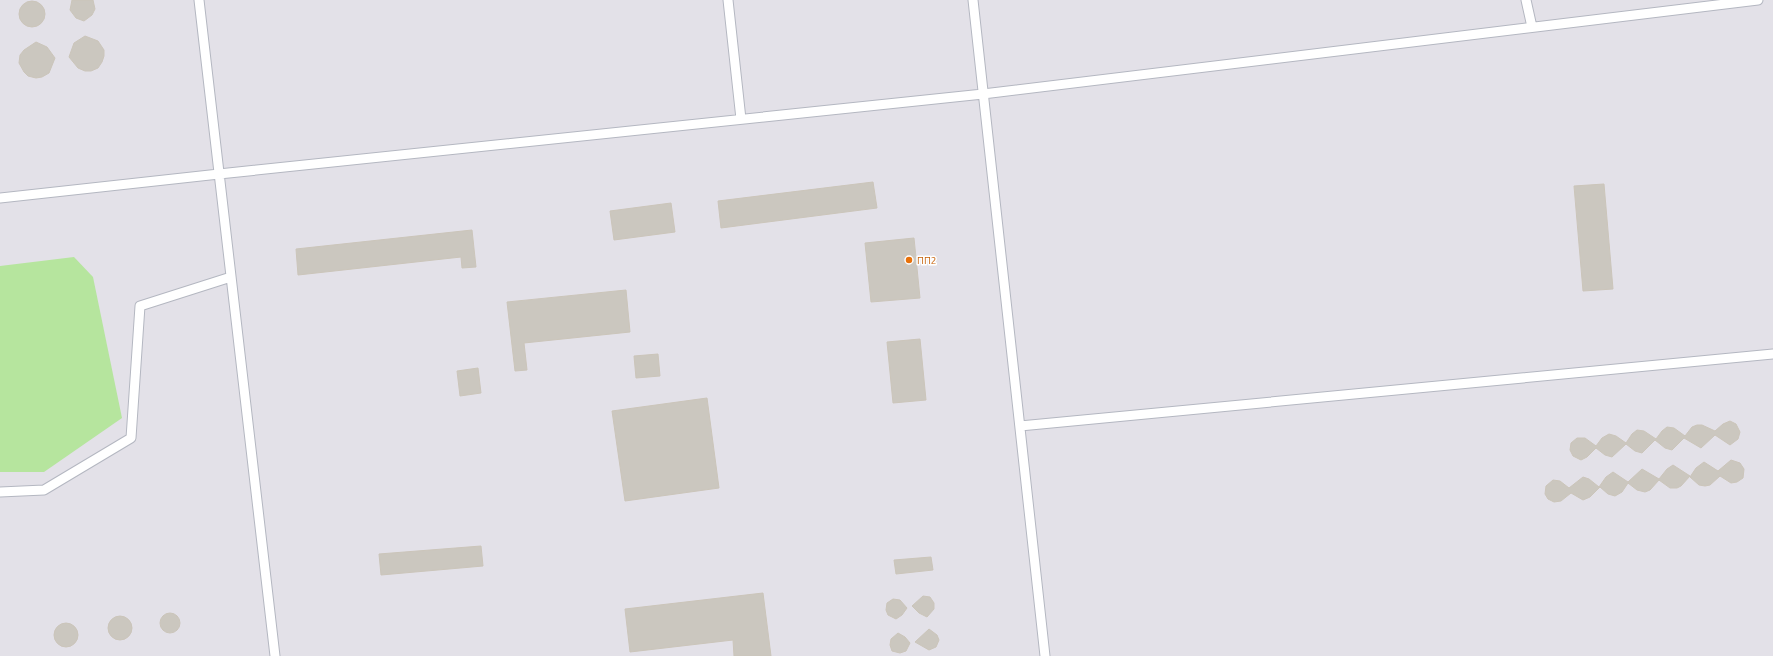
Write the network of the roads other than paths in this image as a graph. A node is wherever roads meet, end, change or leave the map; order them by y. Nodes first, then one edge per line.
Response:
1 (199, 0) edge
2 (728, 0) edge
3 (973, 0) edge
4 (1526, 0) edge
5 (1758, 0) edge
6 (1532, 27) junction
7 (983, 94) junction
8 (741, 119) junction
9 (219, 174) junction
10 (0, 198) edge
11 (231, 277) junction
12 (1773, 354) edge
13 (1020, 426) junction
14 (0, 492) edge
15 (275, 656) edge
16 (1045, 656) edge

1 - 9 lane
2 - 8 lane
3 - 7 lane
4 - 6 lane
5 - 6 lane
6 - 7 lane
7 - 8 lane
7 - 13 lane
8 - 9 lane
9 - 10 lane
9 - 11 lane
11 - 14 lane
11 - 15 lane
12 - 13 lane
13 - 16 lane

